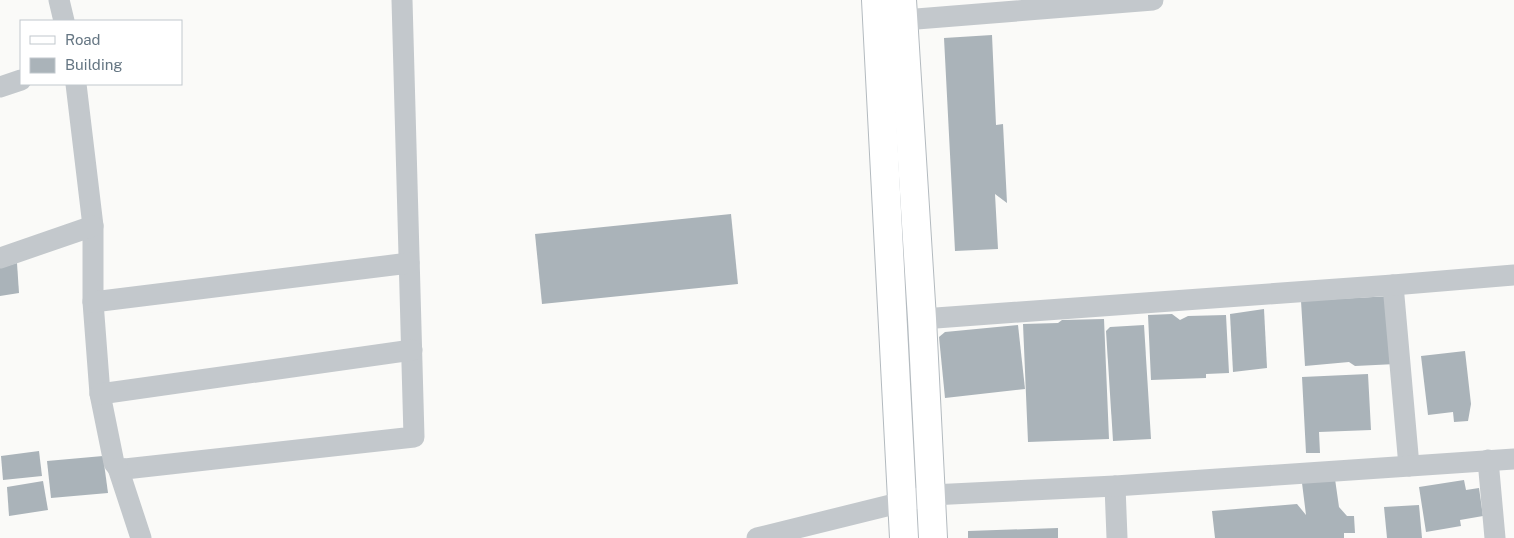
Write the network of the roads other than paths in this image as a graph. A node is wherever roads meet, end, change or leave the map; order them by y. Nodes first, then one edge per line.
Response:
1 (60, 0) edge
2 (402, 0) edge
3 (876, 0) edge
4 (1153, 0) edge
5 (903, 10) edge
6 (64, 20) edge
7 (20, 80) edge
8 (76, 85) edge
9 (0, 87) edge
10 (93, 226) junction
11 (0, 258) edge
12 (409, 264) junction
13 (1514, 274) edge
14 (1393, 285) junction
15 (93, 302) junction
16 (922, 319) junction
17 (412, 350) junction
18 (100, 394) junction
19 (1514, 459) edge
20 (1488, 460) junction
21 (1409, 466) junction
22 (118, 468) junction
23 (1115, 486) junction
24 (931, 495) junction
25 (903, 503) junction
26 (807, 531) edge
27 (141, 538) edge
28 (757, 538) edge
29 (904, 538) edge
30 (933, 538) edge
31 (1117, 538) edge
32 (1495, 538) edge

1 - 6 street
2 - 12 street
3 - 25 street
4 - 5 street
5 - 16 street
7 - 9 street
8 - 10 street
10 - 11 street
10 - 15 street
12 - 15 street
12 - 17 street
13 - 14 street
14 - 16 street
14 - 21 street
15 - 18 street
16 - 24 street
17 - 18 street
17 - 22 street
18 - 22 street
19 - 20 street
20 - 21 street
20 - 32 street
21 - 23 street
22 - 27 street
23 - 24 street
23 - 31 street
24 - 25 street
24 - 30 street
25 - 26 street
25 - 29 street
26 - 28 street

